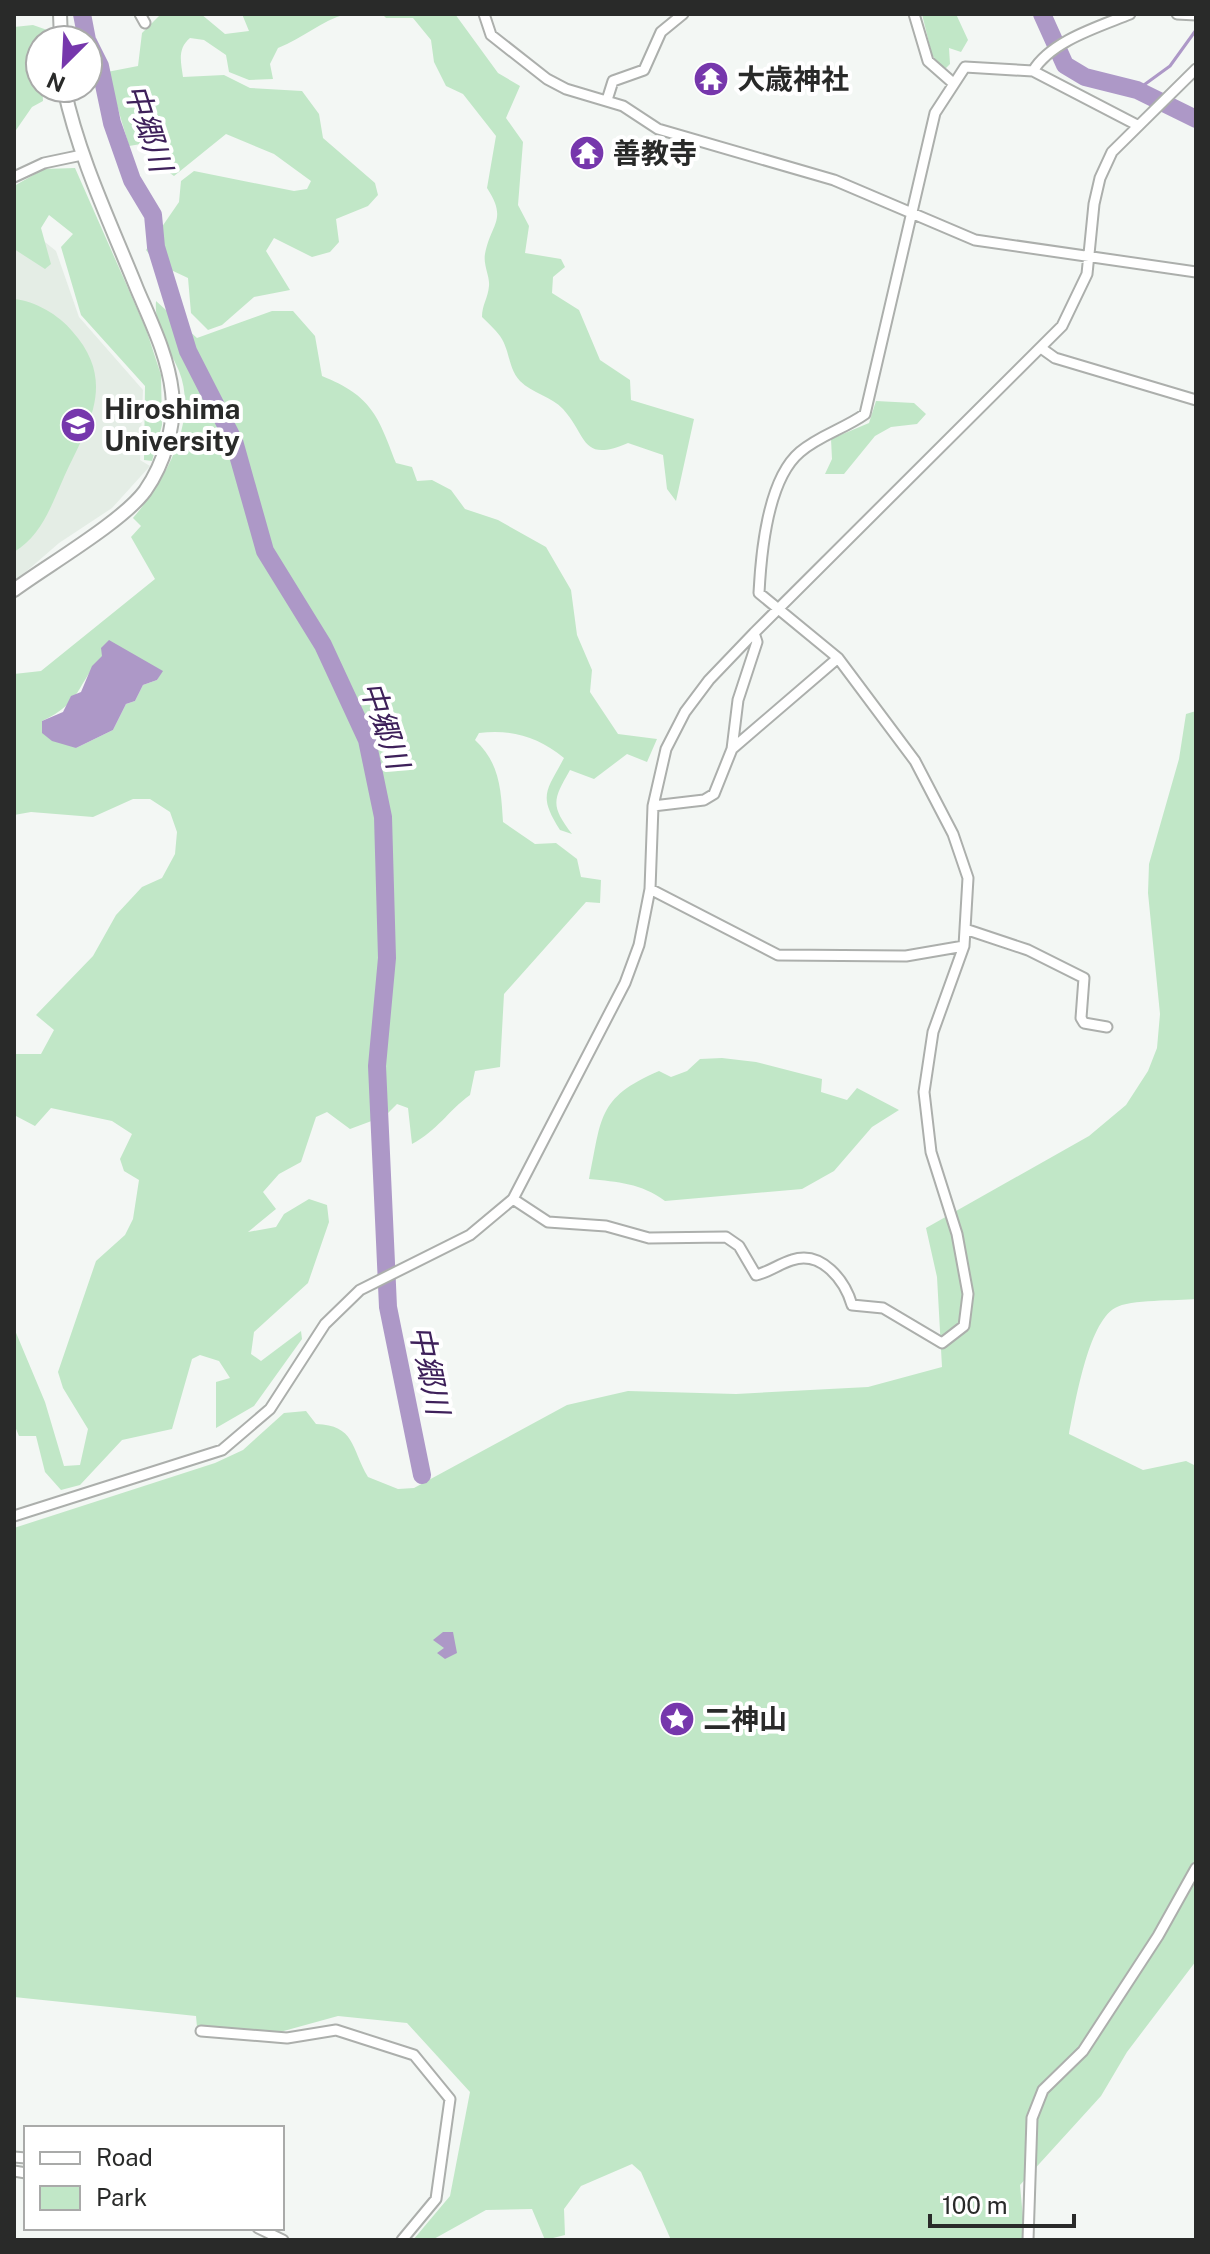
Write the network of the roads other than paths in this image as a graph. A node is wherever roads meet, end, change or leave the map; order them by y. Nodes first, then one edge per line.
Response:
1 (484, 14) edge
2 (683, 14) edge
3 (914, 14) edge
4 (1130, 14) edge
5 (1177, 14) edge
6 (1196, 15) edge
7 (1196, 69) edge
8 (1033, 71) junction
9 (953, 83) junction
10 (607, 100) junction
11 (68, 104) edge
12 (1139, 123) junction
13 (82, 155) junction
14 (14, 177) edge
15 (911, 213) junction
16 (1089, 257) junction
17 (1196, 272) edge
18 (1041, 348) junction
19 (1196, 400) edge
20 (14, 590) edge
21 (780, 607) junction
22 (754, 633) junction
23 (838, 658) junction
24 (732, 749) junction
25 (653, 806) junction
26 (650, 889) junction
27 (965, 929) junction
28 (964, 946) junction
29 (1107, 1027) dead end
30 (513, 1199) junction
31 (14, 1516) edge
32 (1196, 1868) edge
33 (201, 2031) dead end
34 (262, 2230) edge
35 (283, 2240) edge
36 (402, 2240) edge
37 (1028, 2240) edge

1 - 10 street
2 - 10 street
3 - 9 street
4 - 8 street
5 - 6 street
7 - 12 street
8 - 9 street
8 - 12 street
9 - 15 street
10 - 15 street
11 - 13 main road
12 - 16 street
13 - 14 street
13 - 20 main road
15 - 16 street
15 - 21 street
16 - 17 street
16 - 18 street
18 - 19 street
18 - 21 street
21 - 22 street
21 - 23 street
22 - 24 street
22 - 25 street
23 - 24 street
23 - 27 street
24 - 25 street
25 - 26 street
26 - 28 street
26 - 30 street
27 - 28 street
27 - 29 street
28 - 30 street
30 - 31 street
32 - 37 street
33 - 36 street
34 - 35 street

